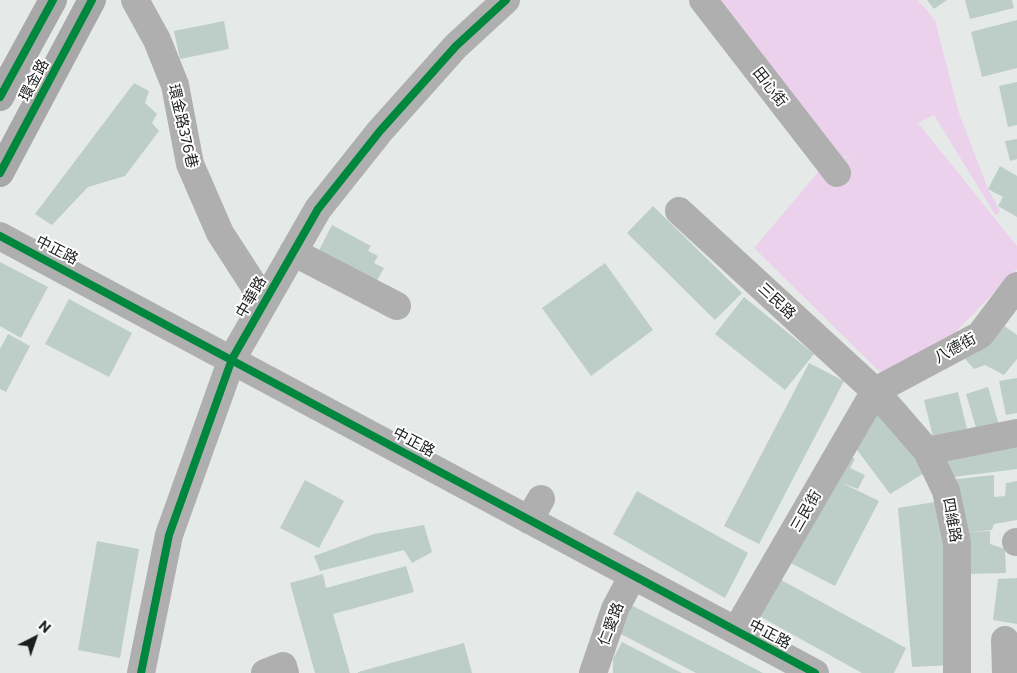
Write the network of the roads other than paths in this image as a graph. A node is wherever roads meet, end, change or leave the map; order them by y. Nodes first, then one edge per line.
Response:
1 (53, 0) edge
2 (92, 0) edge
3 (135, 0) edge
4 (506, 0) edge
5 (703, 0) edge
6 (0, 97) edge
7 (0, 173) edge
8 (837, 173) dead end
9 (679, 211) dead end
10 (0, 236) edge
11 (293, 252) junction
12 (1017, 286) edge
13 (264, 301) junction
14 (398, 306) dead end
15 (232, 359) junction
16 (876, 391) junction
17 (1017, 433) edge
18 (927, 451) junction
19 (632, 577) junction
20 (736, 631) junction
21 (1005, 640) dead end
22 (141, 673) edge
23 (593, 673) edge
24 (814, 673) edge
25 (957, 673) edge
26 (1006, 673) edge

1 - 6 main road, 環金路
2 - 7 main road, 環金路
3 - 13 street, 環金路376巷
4 - 11 street, 中華路
5 - 8 street, 田心街
9 - 16 street, 三民路
10 - 15 street, 中正路
11 - 13 street, 中華路
11 - 14 street
12 - 16 street, 八德街
13 - 15 street, 中華路
15 - 19 street, 中正路
15 - 22 street, 中華路
16 - 18 street, 四維路
16 - 20 street, 三民街
17 - 18 street
18 - 25 street, 四維路
19 - 20 street, 中正路
19 - 23 street, 仁愛路
20 - 24 street, 中正路
21 - 26 street

